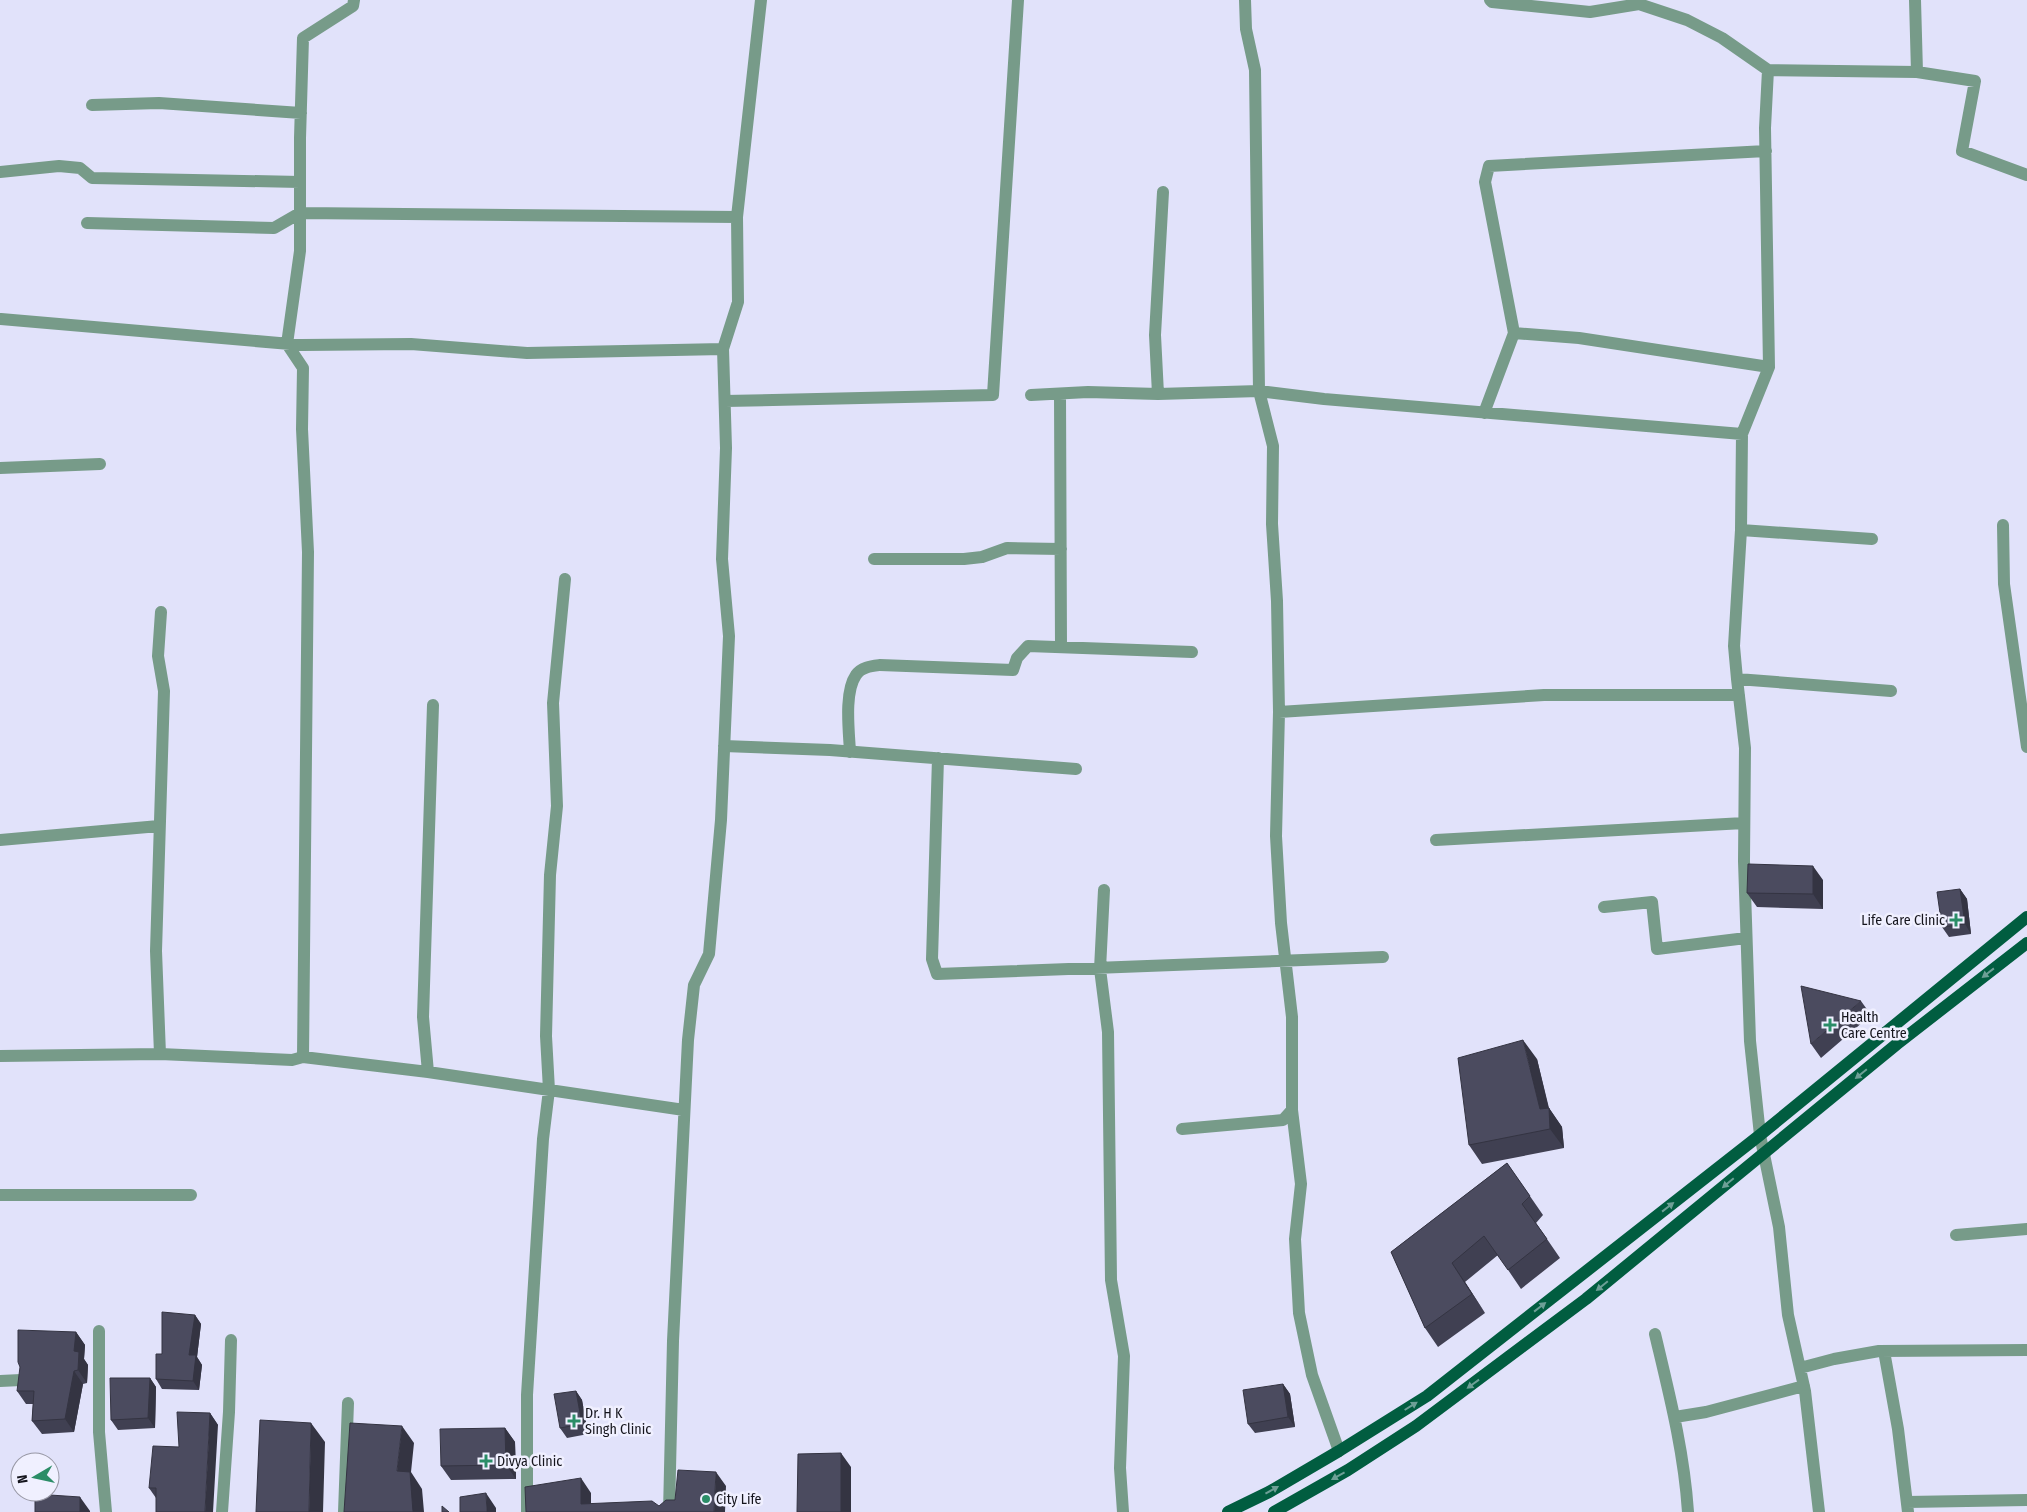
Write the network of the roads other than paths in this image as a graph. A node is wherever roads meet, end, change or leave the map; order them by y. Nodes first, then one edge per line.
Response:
1 (354, 0) edge
2 (761, 0) edge
3 (1018, 0) edge
4 (1245, 0) edge
5 (1490, 0) edge
6 (1915, 0) edge
7 (1768, 70) junction
8 (1917, 72) junction
9 (92, 105) dead end
10 (301, 113) junction
11 (1766, 151) junction
12 (0, 172) edge
13 (2027, 175) edge
14 (300, 182) junction
15 (1163, 192) dead end
16 (300, 213) junction
17 (738, 217) junction
18 (87, 223) dead end
19 (1, 319) edge
20 (1514, 333) junction
21 (287, 344) junction
22 (723, 349) junction
23 (1769, 367) junction
24 (1259, 391) junction
25 (1060, 394) junction
26 (1158, 394) junction
27 (1031, 395) dead end
28 (725, 401) junction
29 (1484, 412) junction
30 (1742, 434) junction
31 (100, 464) dead end
32 (0, 468) edge
33 (2003, 525) dead end
34 (1741, 530) junction
35 (1872, 540) dead end
36 (1061, 549) junction
37 (874, 559) dead end
38 (565, 580) dead end
39 (161, 612) dead end
40 (1061, 647) junction
41 (1192, 652) dead end
42 (1737, 679) junction
43 (1891, 691) dead end
44 (1739, 695) junction
45 (432, 706) dead end
46 (1279, 712) junction
47 (724, 746) junction
48 (2027, 748) edge
49 (850, 752) junction
50 (938, 758) junction
51 (1076, 768) dead end
52 (1744, 823) junction
53 (159, 826) junction
54 (0, 840) edge
55 (1436, 840) dead end
56 (1104, 890) dead end
57 (1604, 907) dead end
58 (2027, 917) edge
59 (1746, 938) junction
60 (2027, 943) edge
61 (1383, 957) dead end
62 (1285, 959) junction
63 (1100, 969) junction
64 (160, 1054) junction
65 (0, 1056) edge
66 (304, 1057) junction
67 (428, 1072) junction
68 (549, 1090) junction
69 (684, 1110) junction
70 (1292, 1110) junction
71 (1182, 1129) dead end
72 (1760, 1135) junction
73 (1765, 1152) junction
74 (0, 1195) edge
75 (192, 1196) dead end
76 (2027, 1228) edge
77 (1956, 1235) dead end
78 (99, 1331) dead end
79 (1655, 1334) dead end
80 (231, 1340) dead end
81 (2027, 1350) edge
82 (1884, 1351) junction
83 (1800, 1368) junction
84 (21, 1380) edge
85 (0, 1381) edge
86 (1804, 1386) junction
87 (348, 1403) dead end
88 (1675, 1417) junction
89 (1339, 1451) junction
90 (2027, 1500) edge
91 (1907, 1507) edge
92 (106, 1512) edge
93 (222, 1512) edge
94 (344, 1512) edge
95 (527, 1512) edge
96 (669, 1512) edge
97 (1123, 1512) edge
98 (1228, 1512) edge
99 (1274, 1512) edge
100 (1688, 1512) edge
101 (1820, 1512) edge

1 - 10 street
2 - 17 street
3 - 28 street
4 - 24 street
5 - 7 street
6 - 8 street
7 - 8 street
7 - 11 street
8 - 13 street
9 - 10 street
10 - 14 street
11 - 20 street
11 - 23 street
12 - 14 street
14 - 16 street
15 - 26 street
16 - 17 street
16 - 18 street
16 - 21 street
17 - 22 street
19 - 21 street
20 - 23 street
20 - 29 street
21 - 22 street
21 - 66 street
22 - 28 street
23 - 30 street
24 - 26 street
24 - 29 street
24 - 46 street
25 - 26 street
25 - 27 street
25 - 36 street
28 - 47 street
29 - 30 street
30 - 34 street
31 - 32 street
33 - 48 street
34 - 35 street
34 - 42 street
36 - 37 street
36 - 40 street
38 - 68 street
39 - 53 street
40 - 41 street
40 - 49 street
42 - 43 street
42 - 44 street
44 - 46 street
44 - 52 street
45 - 67 street
46 - 62 street
47 - 49 street
47 - 69 street
49 - 50 street
50 - 51 street
50 - 63 street
52 - 55 street
52 - 59 street
53 - 54 street
53 - 64 street
56 - 63 street
57 - 59 street
58 - 72 main road
59 - 72 street
60 -> 73 main road
61 - 62 street
62 - 63 street
62 - 70 street
63 - 97 street
64 - 65 street
64 - 66 street
66 - 67 street
67 - 68 street
68 - 69 street
68 - 95 street
69 - 96 street
70 - 71 street
70 - 89 street
72 - 73 street
89 -> 72 main road
73 - 83 street
73 -> 99 main road
74 - 75 street
76 - 77 street
78 - 92 street
79 - 88 street
80 - 93 street
81 - 82 street
82 - 83 street
82 - 91 street
83 - 86 street
84 - 85 street
86 - 88 street
86 - 101 street
87 - 94 street
88 - 100 street
98 -> 89 main road
90 - 91 street

